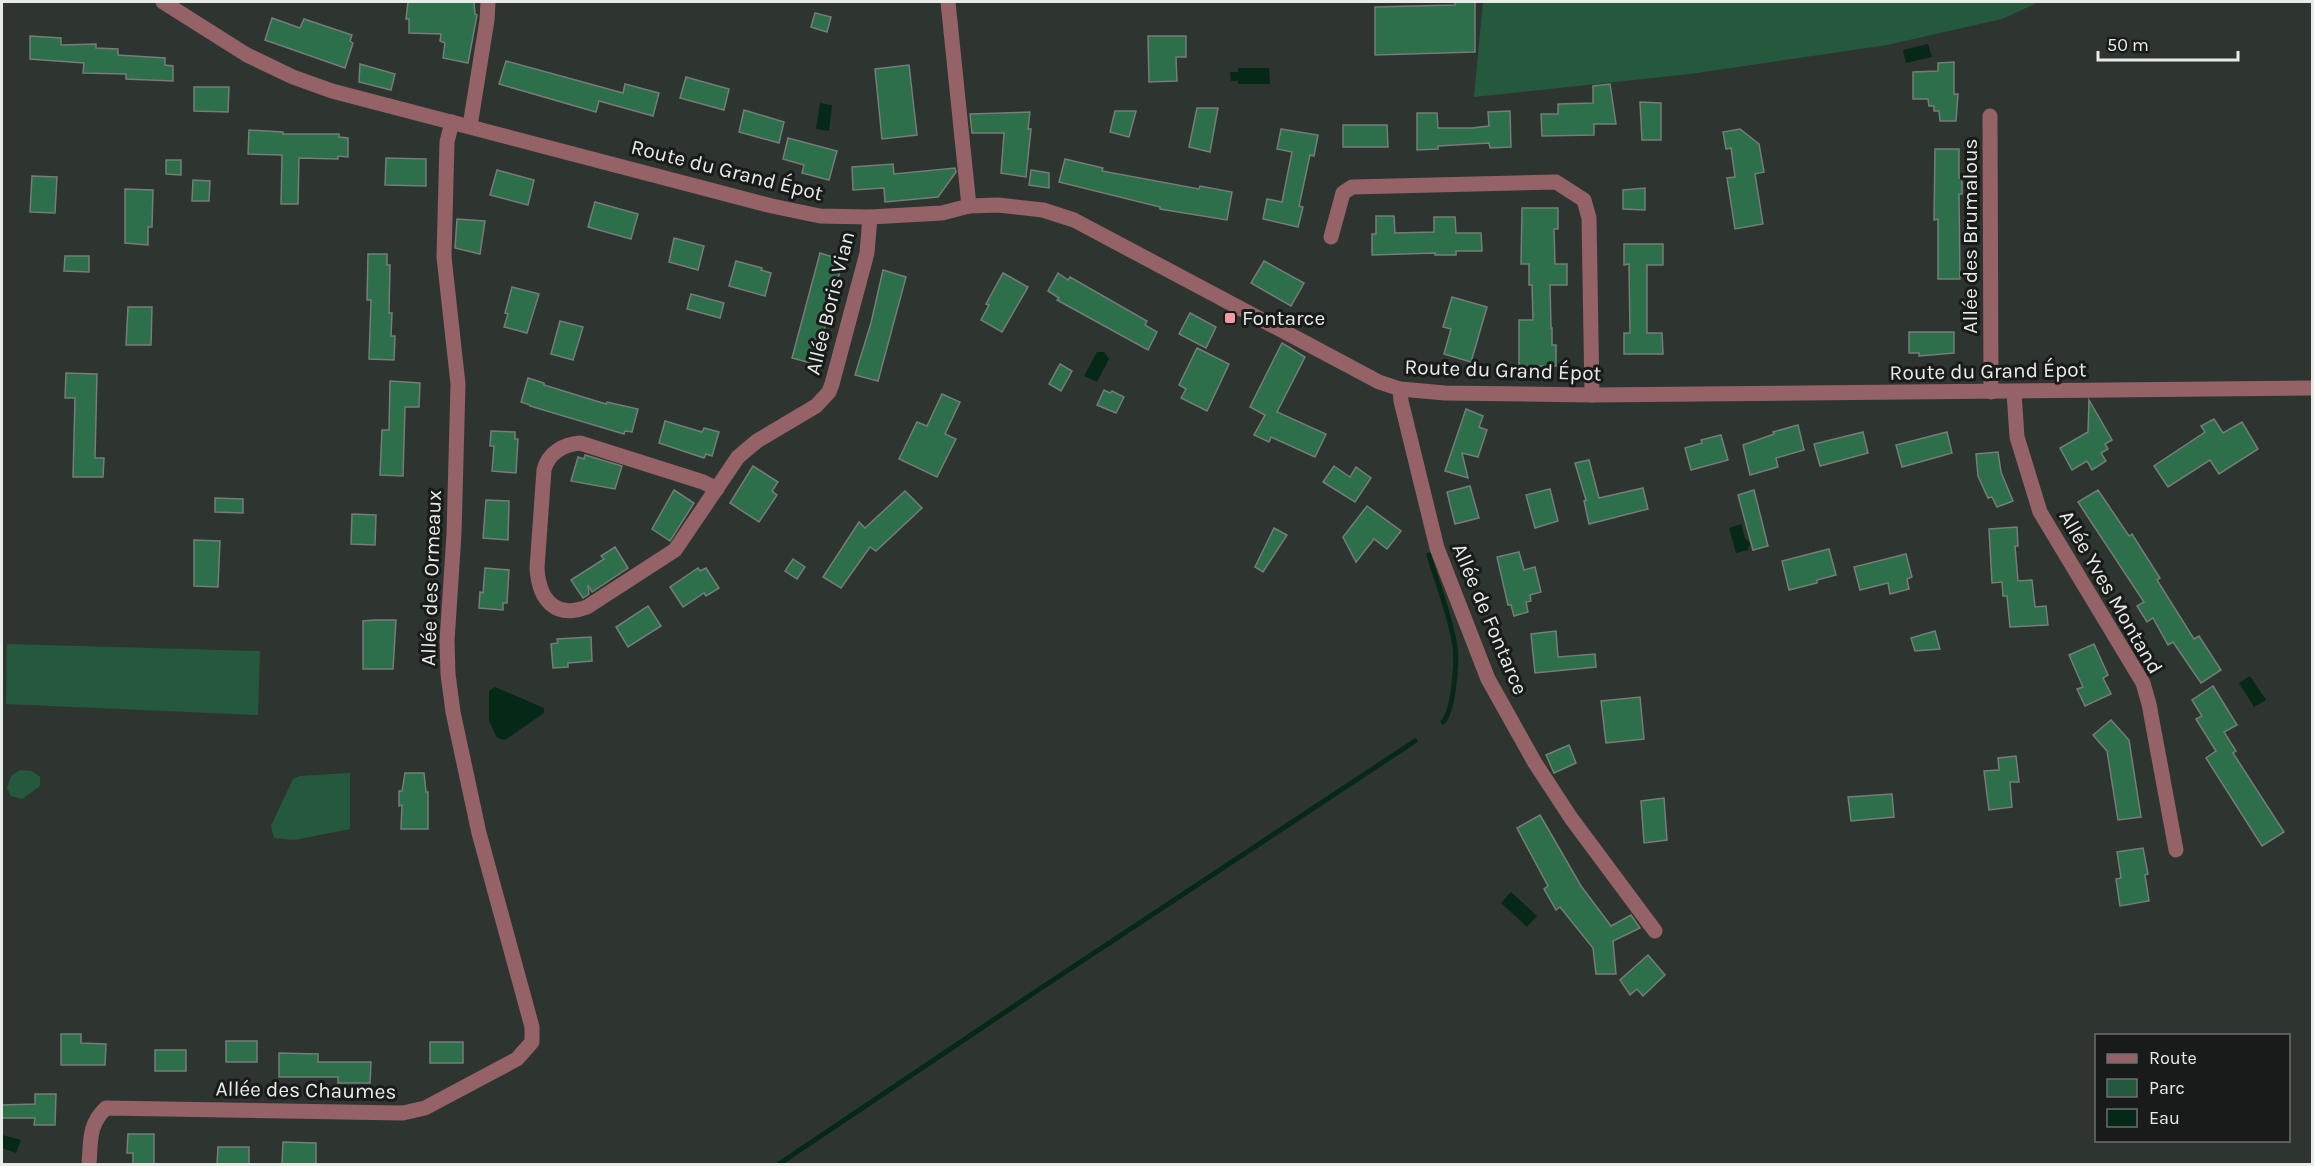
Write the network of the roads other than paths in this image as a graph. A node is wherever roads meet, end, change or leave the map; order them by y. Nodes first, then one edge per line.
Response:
1 (163, 2) edge
2 (488, 2) edge
3 (948, 2) edge
4 (1990, 116) dead end
5 (452, 122) junction
6 (470, 126) junction
7 (969, 206) junction
8 (870, 217) junction
9 (1331, 237) dead end
10 (2313, 388) edge
11 (1400, 389) junction
12 (1991, 392) junction
13 (2014, 392) junction
14 (1592, 395) junction
15 (717, 489) junction
16 (2176, 850) dead end
17 (1655, 931) dead end
18 (532, 1027) joint
19 (89, 1164) edge

1 - 5 street, Route du Grand Épot
2 - 6 street
3 - 7 street
4 - 12 street, Allée des Brumalous
5 - 6 street, Route du Grand Épot
5 - 18 street, Allée des Ormeaux
6 - 8 street, Route du Grand Épot
7 - 8 street, Route du Grand Épot
7 - 11 street, Route du Grand Épot
8 - 15 street, Allée Boris Vian
9 - 14 street
10 - 13 street, Route du Grand Épot
11 - 14 street, Route du Grand Épot
11 - 17 street, Allée de Fontarce
12 - 13 street, Route du Grand Épot
12 - 14 street, Route du Grand Épot
13 - 16 street, Allée Yves Montand
15 - 15 street, Allée Boris Vian
18 - 19 street, Allée des Chaumes

